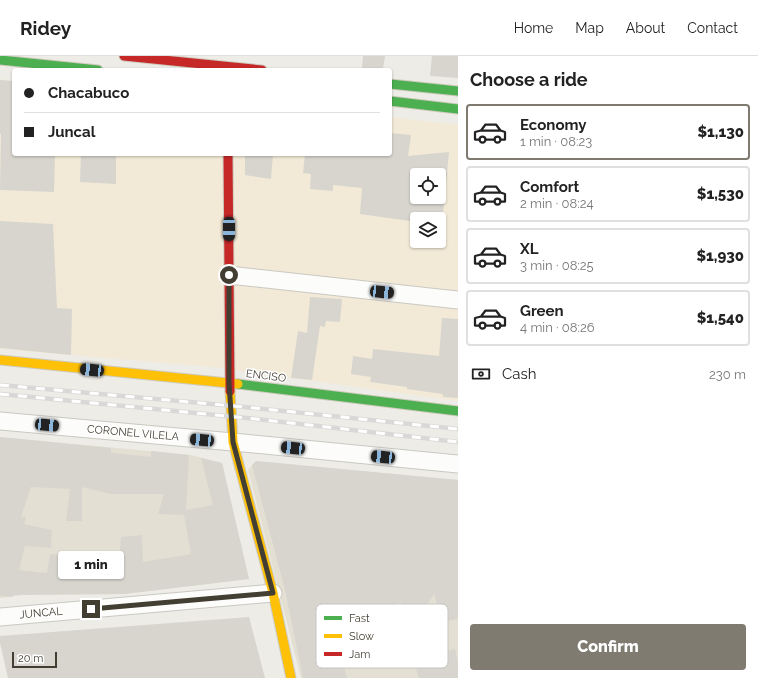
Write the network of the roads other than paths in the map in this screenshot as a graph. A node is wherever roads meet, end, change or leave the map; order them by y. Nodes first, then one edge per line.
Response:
1 (124, 56) edge
2 (0, 60) edge
3 (229, 64) edge
4 (78, 68) edge
5 (251, 68) edge
6 (392, 84) edge
7 (458, 91) edge
8 (392, 101) edge
9 (458, 109) edge
10 (228, 156) edge
11 (229, 275) junction
12 (458, 300) edge
13 (0, 360) edge
14 (229, 383) junction
15 (458, 411) edge
16 (0, 421) edge
17 (233, 442) junction
18 (458, 464) edge
19 (273, 593) junction
20 (0, 617) edge
21 (291, 678) edge

1 - 3 street
2 - 4 street
3 - 5 street
6 - 7 street
8 - 9 street
10 - 11 street
11 - 12 street
11 - 14 street
13 - 14 street, ENCISO
14 - 15 street, ENCISO
14 - 17 street
16 - 17 street, CORONEL VILELA
17 - 18 street, CORONEL VILELA
17 - 19 street
19 - 20 street, JUNCAL
19 - 21 street

